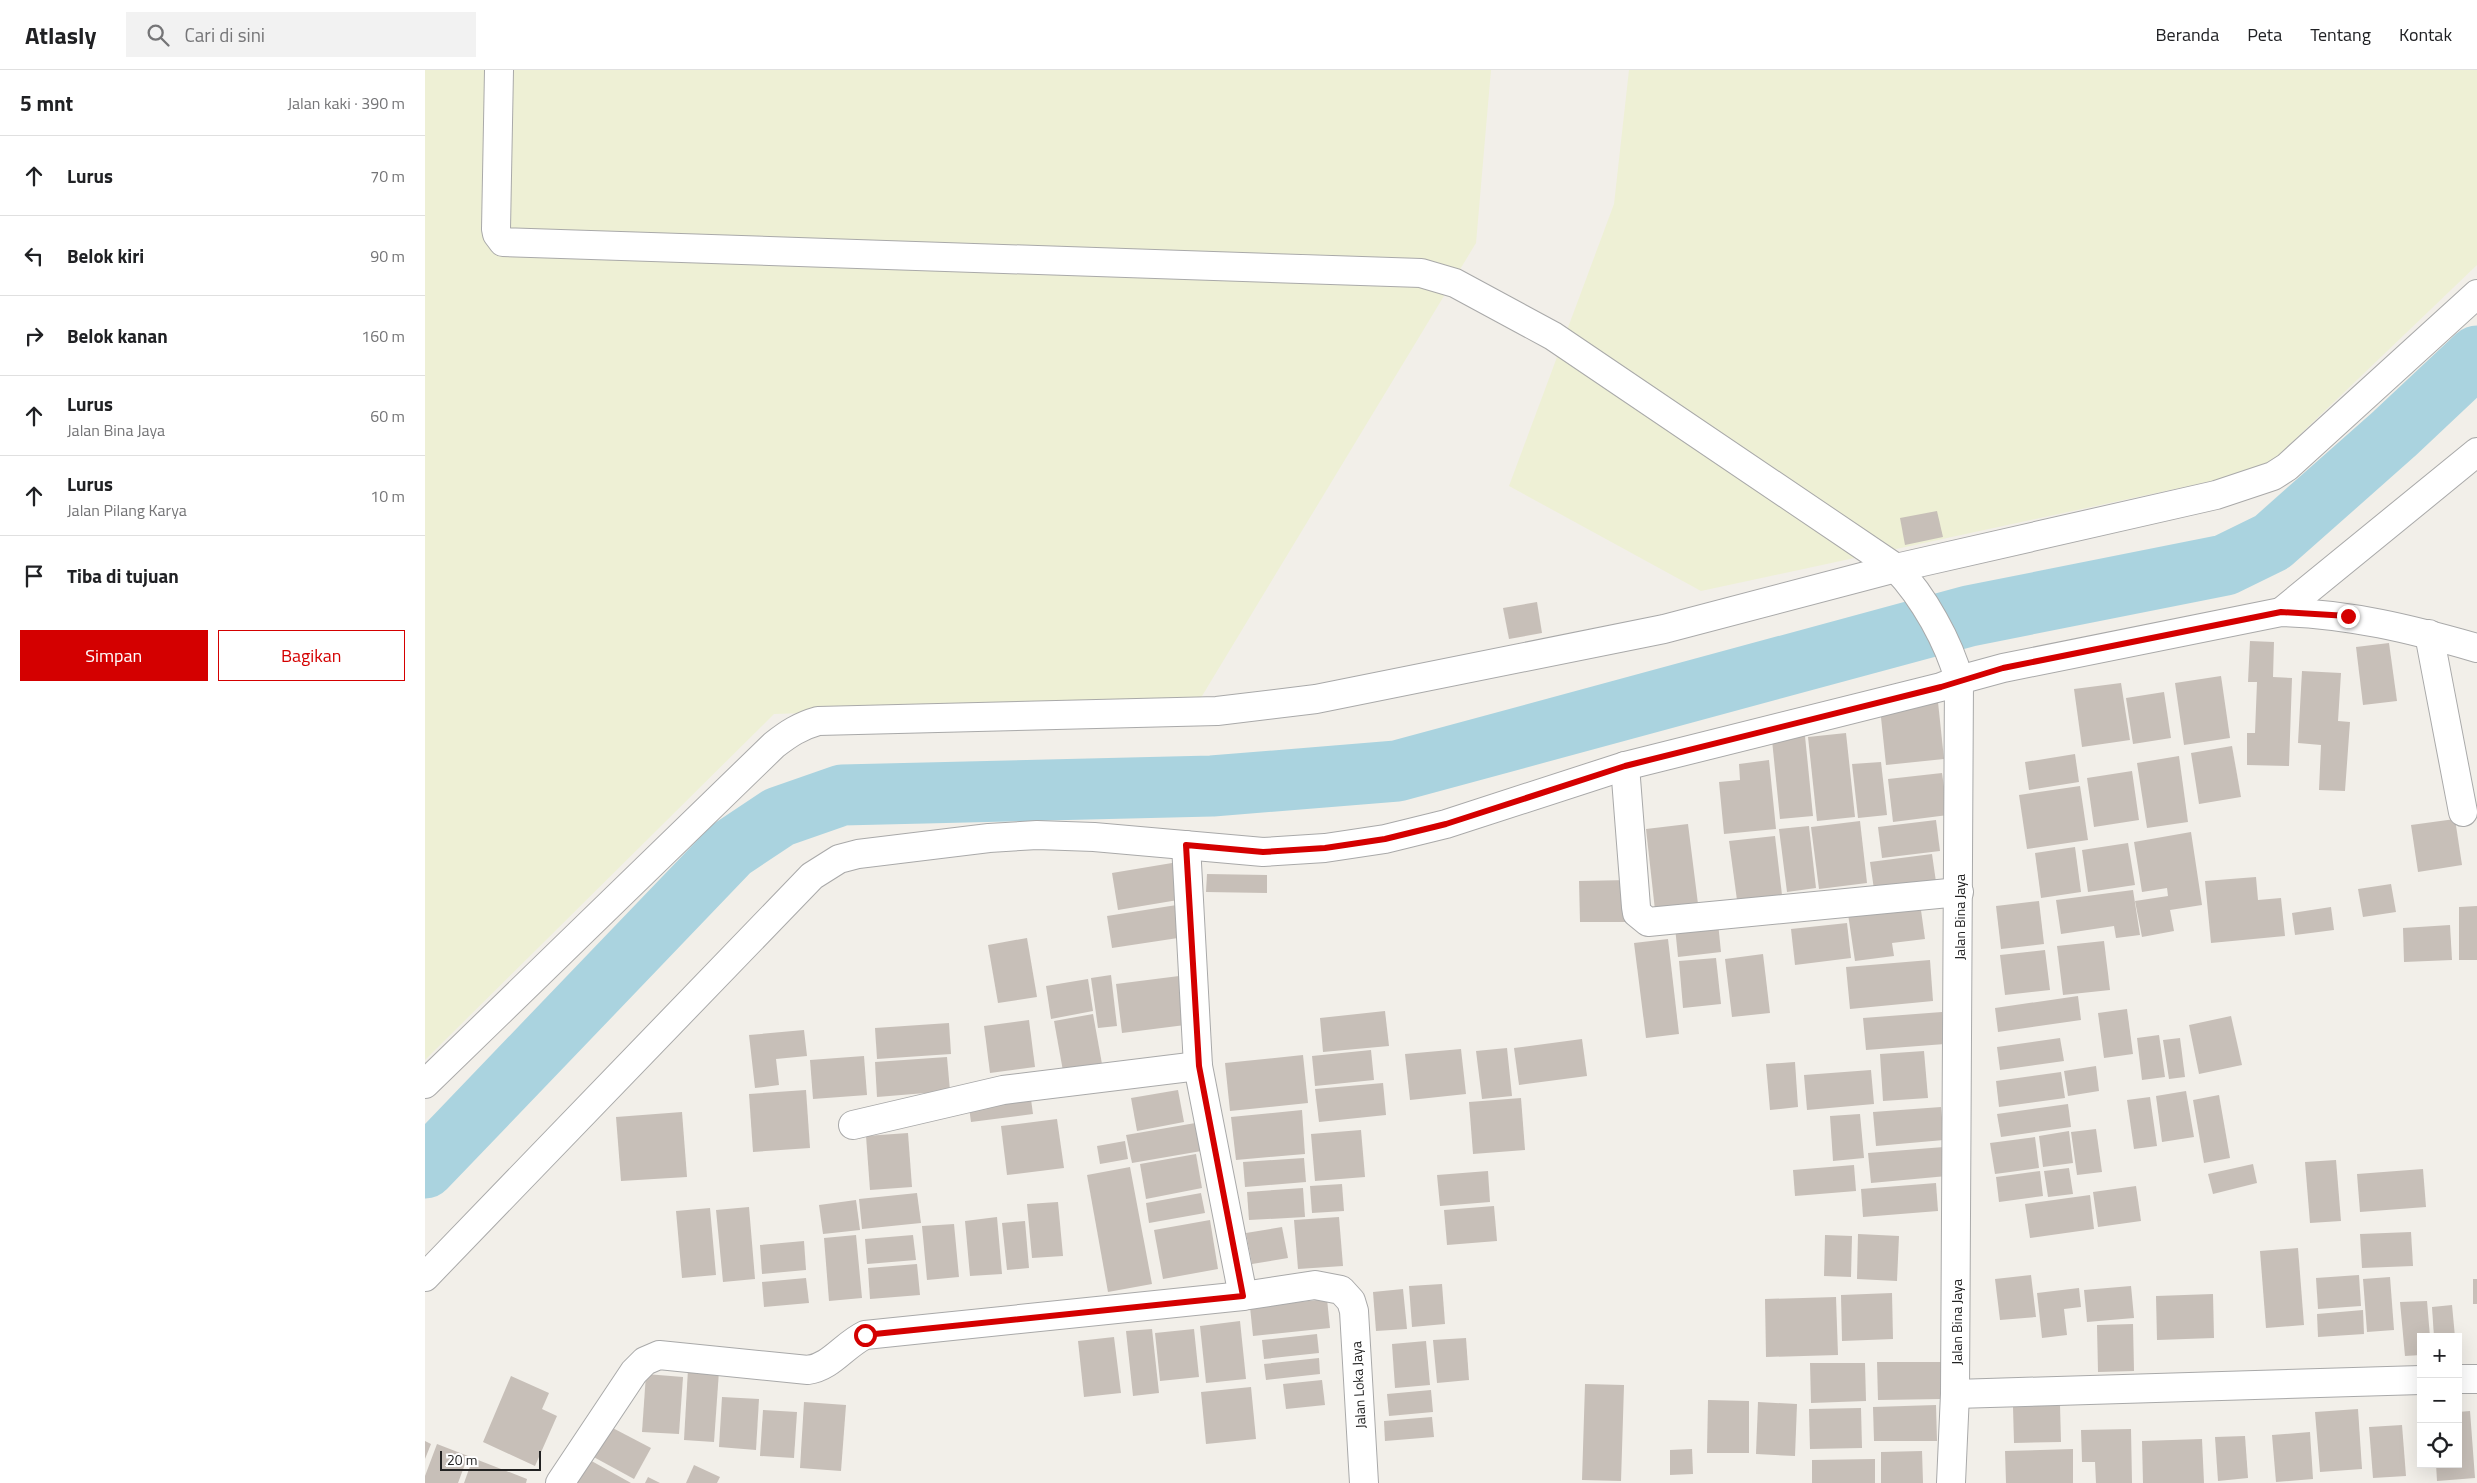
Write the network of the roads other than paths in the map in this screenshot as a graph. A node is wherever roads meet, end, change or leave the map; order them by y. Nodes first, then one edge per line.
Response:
1 (499, 70) edge
2 (2477, 294) edge
3 (2477, 452) edge
4 (1903, 576) junction
5 (2281, 612) junction
6 (2429, 634) junction
7 (2477, 648) edge
8 (1956, 668) junction
9 (1625, 766) junction
10 (2463, 812) dead end
11 (1186, 845) junction
12 (1959, 892) junction
13 (1199, 1066) junction
14 (425, 1084) edge
15 (853, 1125) dead end
16 (425, 1277) edge
17 (1243, 1296) junction
18 (2417, 1380) edge
19 (1955, 1394) junction
20 (560, 1483) edge
21 (1364, 1483) edge
22 (1951, 1483) edge

1 - 4 street
2 - 4 street
3 - 5 street
4 - 8 street
4 - 14 street
5 - 6 street
5 - 8 street
6 - 7 street
6 - 10 street
8 - 9 street
8 - 12 street, Jalan Bina Jaya
9 - 11 street
9 - 12 street
11 - 13 street
11 - 16 street
12 - 19 street, Jalan Bina Jaya
13 - 15 street
13 - 17 street
17 - 20 street
17 - 21 street, Jalan Loka Jaya
18 - 19 street
19 - 22 street, Jalan Bina Jaya

